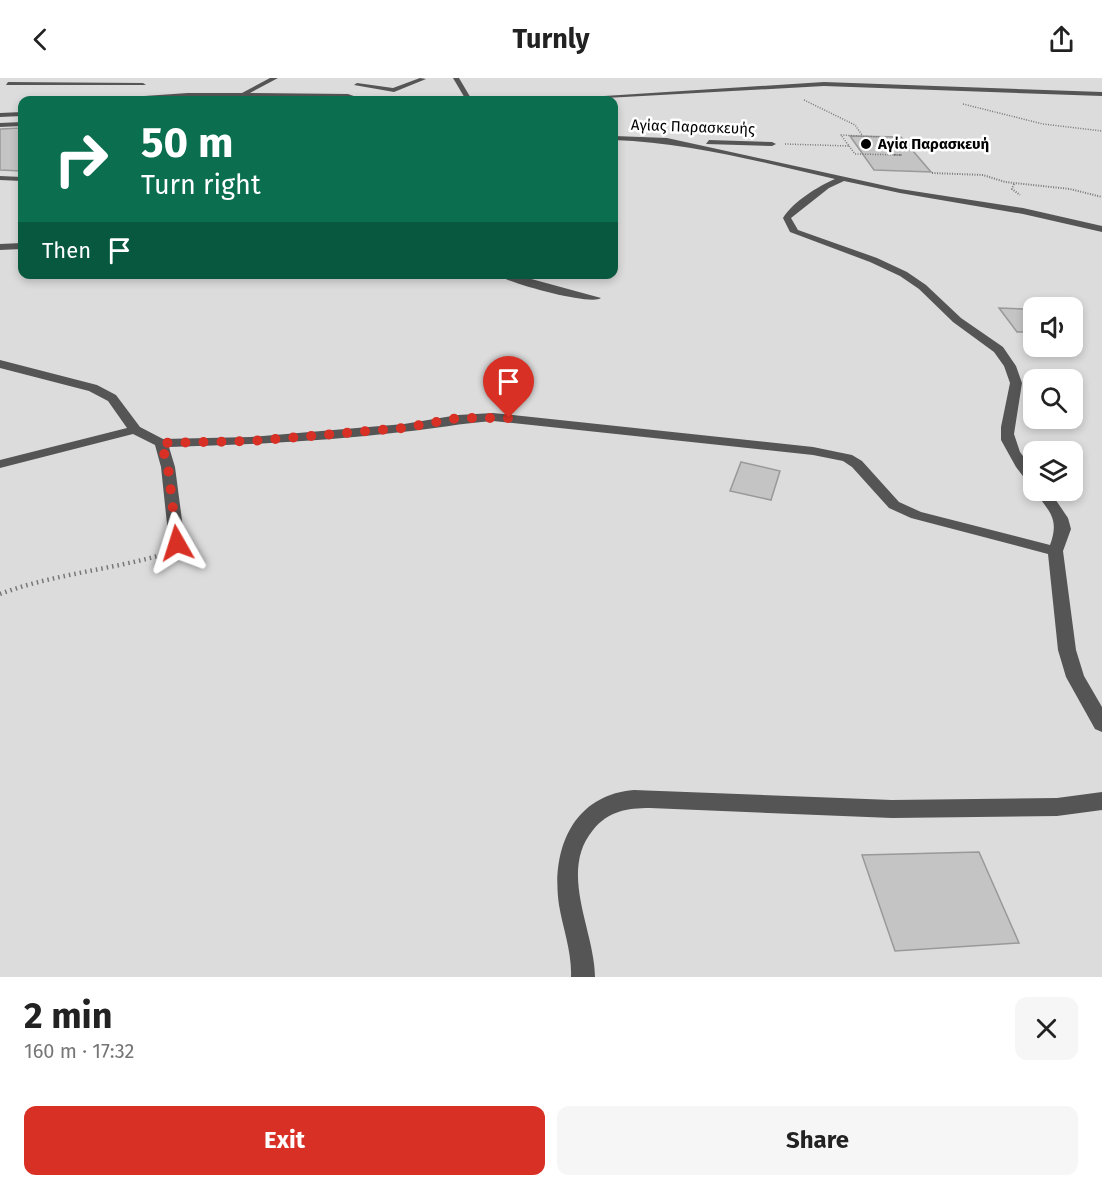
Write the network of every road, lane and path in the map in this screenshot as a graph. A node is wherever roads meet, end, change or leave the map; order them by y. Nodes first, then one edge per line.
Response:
1 (21, 78) edge
2 (275, 78) edge
3 (369, 78) edge
4 (413, 78) edge
5 (429, 78) edge
6 (456, 78) edge
7 (877, 78) edge
8 (423, 79) edge
9 (8, 84) junction
10 (824, 84) junction
11 (357, 85) junction
12 (774, 86) junction
13 (0, 88) edge
14 (1102, 94) edge
15 (126, 96) edge
16 (172, 96) edge
17 (205, 96) edge
18 (241, 96) edge
19 (338, 96) edge
20 (467, 96) edge
21 (595, 96) edge
22 (960, 104) dead end
23 (18, 114) edge
24 (0, 115) edge
25 (18, 124) edge
26 (0, 126) edge
27 (1102, 131) edge
28 (862, 135) junction
29 (880, 137) dead end
30 (618, 138) edge
31 (658, 140) junction
32 (772, 144) joint
33 (849, 146) junction
34 (902, 155) dead end
35 (932, 173) dead end
36 (0, 178) edge
37 (843, 178) junction
38 (18, 179) edge
39 (1102, 197) edge
40 (1102, 229) edge
41 (18, 246) edge
42 (0, 247) edge
43 (517, 279) edge
44 (596, 298) dead end
45 (0, 364) edge
46 (135, 430) junction
47 (161, 443) junction
48 (1023, 463) edge
49 (0, 464) edge
50 (1049, 501) edge
51 (177, 543) joint
52 (1055, 551) junction
53 (0, 594) edge
54 (1102, 724) edge
55 (1102, 801) edge
56 (583, 977) edge

1 - 9 street
2 - 18 street
3 - 11 street
4 - 8 street
5 - 8 street
6 - 20 street
7 - 10 street
8 - 11 street
9 - 13 street
9 - 15 street
10 - 12 street
10 - 14 street
11 - 19 street
12 - 21 street
12 - 28 path
16 - 17 street
22 - 27 path
23 - 24 street
25 - 26 street
28 - 29 path
28 - 33 path
30 - 31 street, Αγίας Παρασκευής
31 - 32 street, Αγίας Παρασκευής
31 - 37 street
32 - 33 path
33 - 34 path
35 - 39 path
36 - 38 street
37 - 40 street
37 - 48 street
41 - 42 street
43 - 44 street
45 - 46 street
46 - 47 street
46 - 49 street
47 - 51 street
47 - 52 street
50 - 52 street
51 - 53 path
52 - 54 street
55 - 56 street

